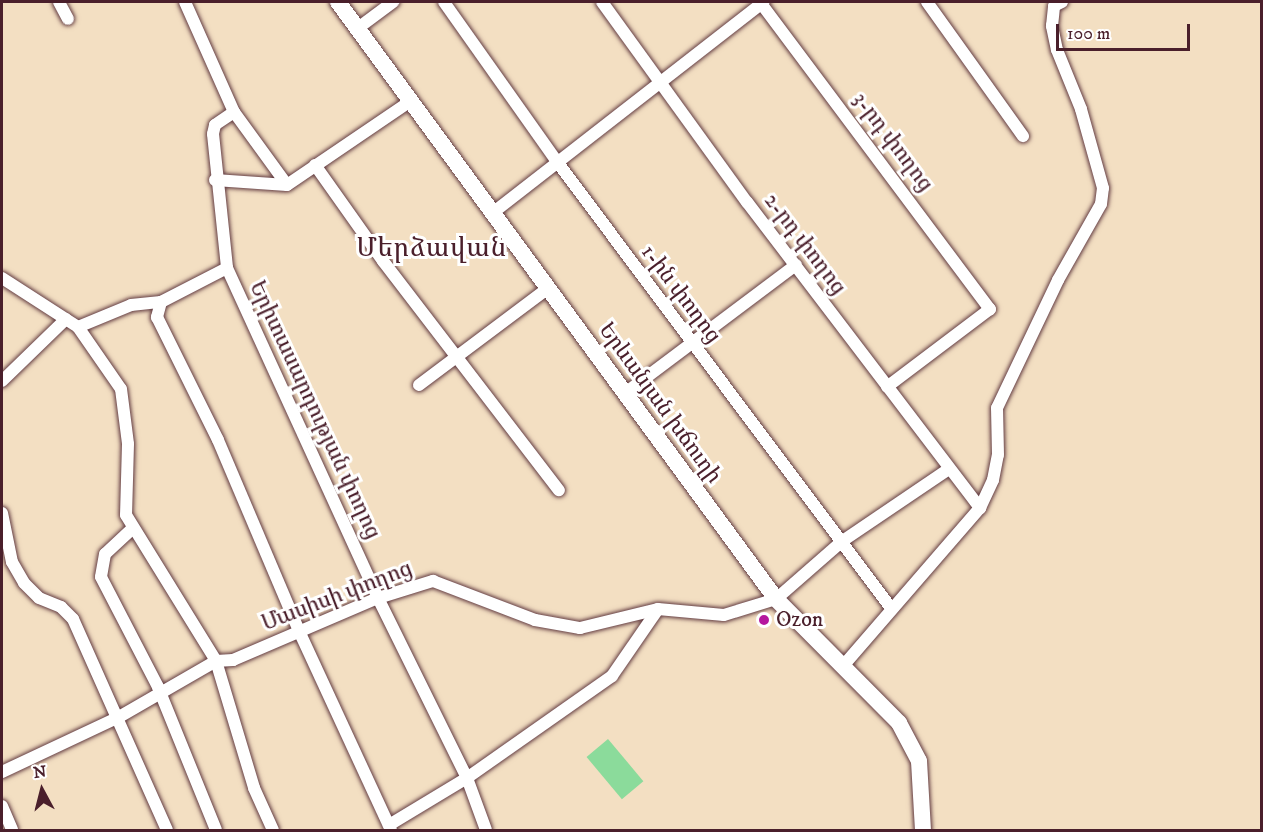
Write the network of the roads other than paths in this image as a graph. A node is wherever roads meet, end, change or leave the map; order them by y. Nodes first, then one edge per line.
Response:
1 (59, 2) edge
2 (185, 2) edge
3 (338, 2) edge
4 (393, 2) edge
5 (444, 2) edge
6 (602, 2) edge
7 (761, 2) edge
8 (927, 2) edge
9 (1062, 2) edge
10 (68, 19) dead end
11 (358, 28) junction
12 (658, 83) junction
13 (412, 100) junction
14 (234, 112) junction
15 (1023, 136) dead end
16 (558, 163) junction
17 (315, 165) junction
18 (215, 180) junction
19 (287, 185) junction
20 (495, 211) junction
21 (796, 265) junction
22 (227, 268) junction
23 (2, 278) edge
24 (548, 288) junction
25 (161, 302) junction
26 (66, 319) junction
27 (78, 327) junction
28 (692, 345) junction
29 (457, 354) junction
30 (2, 381) edge
31 (419, 385) dead end
32 (887, 387) junction
33 (624, 394) junction
34 (949, 469) junction
35 (559, 490) dead end
36 (981, 508) junction
37 (2, 513) edge
38 (133, 528) junction
39 (841, 542) junction
40 (378, 598) junction
41 (776, 599) junction
42 (891, 608) junction
43 (658, 609) junction
44 (299, 631) junction
45 (216, 661) junction
46 (843, 666) junction
47 (159, 694) junction
48 (119, 717) junction
49 (2, 772) edge
50 (467, 778) junction
51 (2, 806) edge
52 (390, 828) edge
53 (12, 831) edge
54 (167, 831) edge
55 (216, 831) edge
56 (273, 831) edge
57 (486, 831) edge
58 (923, 831) edge

1 - 10 street
2 - 14 street
3 - 11 main road, Երևանյան խճուղի
4 - 11 street
5 - 16 street, 1-ին փողոց
6 - 12 street, 2-րդ փողոց
7 - 12 street
7 - 32 street, 3-րդ փողոց
8 - 15 street
9 - 36 street
11 - 13 main road, Երևանյան խճուղի
12 - 16 street
12 - 21 street, 2-րդ փողոց
13 - 17 street
13 - 20 main road, Երևանյան խճուղի
14 - 18 street, Երիտասարդության փողոց
14 - 19 street
16 - 20 street
16 - 28 street, 1-ին փողոց
17 - 19 street
17 - 29 street
18 - 19 street
18 - 22 street, Երիտասարդության փողոց
20 - 24 main road, Երևանյան խճուղի
21 - 28 street
21 - 32 street, 2-րդ փողոց
22 - 25 street
22 - 40 street, Երիտասարդության փողոց
23 - 26 street
24 - 29 street
24 - 33 main road, Երևանյան խճուղի
25 - 27 street
25 - 44 street
26 - 27 street
26 - 30 street
27 - 38 street
28 - 33 street
28 - 39 street, 1-ին փողոց
29 - 31 street
29 - 35 street
32 - 34 street, 2-րդ փողոց
33 - 41 main road, Երևանյան խճուղի
34 - 36 street, 2-րդ փողոց
34 - 39 street
36 - 42 street
37 - 48 street
38 - 45 street
38 - 47 street
39 - 41 street
39 - 42 street, 1-ին փողոց
40 - 43 street, Մասիսի փողոց
40 - 44 street, Մասիսի փողոց
40 - 50 street, Երիտասարդության փողոց
41 - 43 street, Մասիսի փողոց
41 - 46 main road, Երևանյան խճուղի
42 - 46 street
43 - 50 street
44 - 45 street, Մասիսի փողոց
44 - 52 street
45 - 47 street, Մասիսի փողոց
45 - 56 street
46 - 58 main road, Երևանյան խճուղի
47 - 48 street, Մասիսի փողոց
47 - 55 street
48 - 49 street, Մասիսի փողոց
48 - 54 street
50 - 52 street
50 - 57 street, Երիտասարդության փողոց
51 - 53 street

